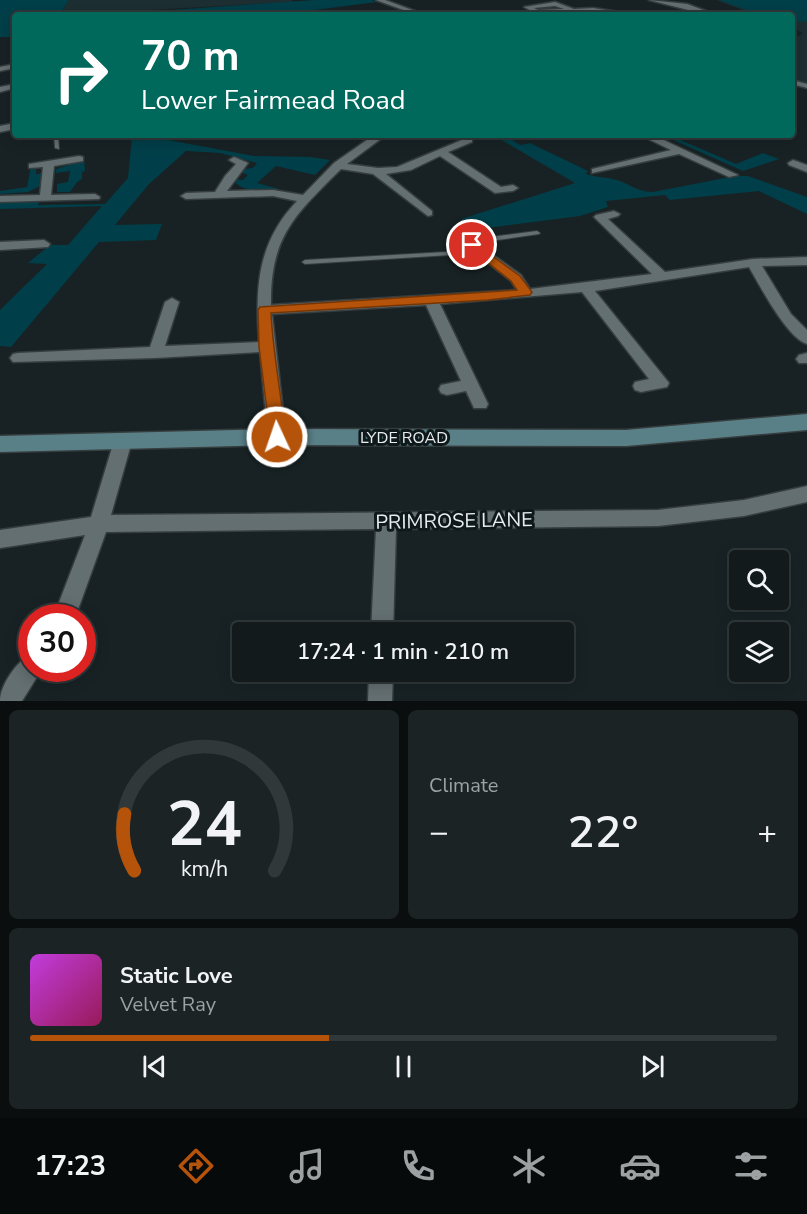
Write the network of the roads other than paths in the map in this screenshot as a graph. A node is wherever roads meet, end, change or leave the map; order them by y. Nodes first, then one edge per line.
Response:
1 (379, 0) edge
2 (652, 0) edge
3 (645, 5) dead end
4 (637, 9) dead end
5 (572, 10) junction
6 (406, 12) edge
7 (595, 12) edge
8 (633, 12) edge
9 (705, 12) edge
10 (56, 138) edge
11 (375, 138) edge
12 (652, 138) edge
13 (469, 140) dead end
14 (57, 148) dead end
15 (681, 150) junction
16 (440, 151) junction
17 (79, 159) dead end
18 (49, 163) junction
19 (243, 163) dead end
20 (793, 163) dead end
21 (338, 165) junction
22 (33, 166) dead end
23 (807, 169) edge
24 (596, 171) dead end
25 (377, 172) junction
26 (733, 175) dead end
27 (513, 188) dead end
28 (500, 192) junction
29 (219, 195) junction
30 (186, 196) dead end
31 (486, 196) dead end
32 (95, 197) dead end
33 (45, 198) junction
34 (0, 199) edge
35 (305, 199) junction
36 (428, 213) dead end
37 (614, 214) dead end
38 (537, 233) dead end
39 (44, 244) dead end
40 (25, 245) junction
41 (472, 245) junction
42 (0, 246) edge
43 (17, 256) dead end
44 (807, 261) edge
45 (305, 262) dead end
46 (753, 263) junction
47 (663, 278) junction
48 (586, 288) junction
49 (525, 292) junction
50 (431, 300) junction
51 (172, 302) dead end
52 (264, 310) junction
53 (807, 339) edge
54 (266, 347) junction
55 (155, 353) junction
56 (18, 358) dead end
57 (471, 386) junction
58 (640, 386) dead end
59 (447, 389) dead end
60 (480, 404) dead end
61 (807, 422) edge
62 (277, 437) junction
63 (123, 441) junction
64 (0, 444) edge
65 (807, 494) edge
66 (386, 521) junction
67 (99, 524) junction
68 (0, 538) edge
69 (69, 604) edge
70 (382, 622) edge
71 (21, 682) edge
72 (381, 682) edge
73 (8, 701) edge
74 (380, 701) edge

1 - 6 street
2 - 3 street
2 - 9 street
4 - 8 street
5 - 5 street
5 - 7 street
10 - 14 lane
11 - 21 street
12 - 15 street
13 - 16 street
15 - 24 street
15 - 26 street
16 - 25 street
16 - 28 street
17 - 18 street
18 - 22 street
18 - 33 street
19 - 29 street
20 - 23 street
21 - 25 street
21 - 35 street
25 - 36 street
27 - 28 street
28 - 31 street
29 - 30 street
29 - 35 street
32 - 33 street
33 - 34 street
35 - 52 street
37 - 47 street
38 - 41 lane
39 - 40 street
40 - 42 street
40 - 43 street
41 - 45 lane
41 - 49 street
44 - 46 street
46 - 47 street
46 - 53 street
47 - 48 street
48 - 49 street
48 - 58 street
49 - 50 street
50 - 52 street
50 - 57 street
51 - 55 street
52 - 54 street
54 - 55 street
54 - 62 street
55 - 56 street
57 - 59 street
57 - 60 street
61 - 62 street, LYDE ROAD
62 - 63 street, LYDE ROAD
63 - 64 street, LYDE ROAD
63 - 67 street
65 - 66 street, PRIMROSE LANE
66 - 67 street, PRIMROSE LANE
66 - 70 street
67 - 68 street, PRIMROSE LANE
67 - 69 street
71 - 73 street
72 - 74 street

